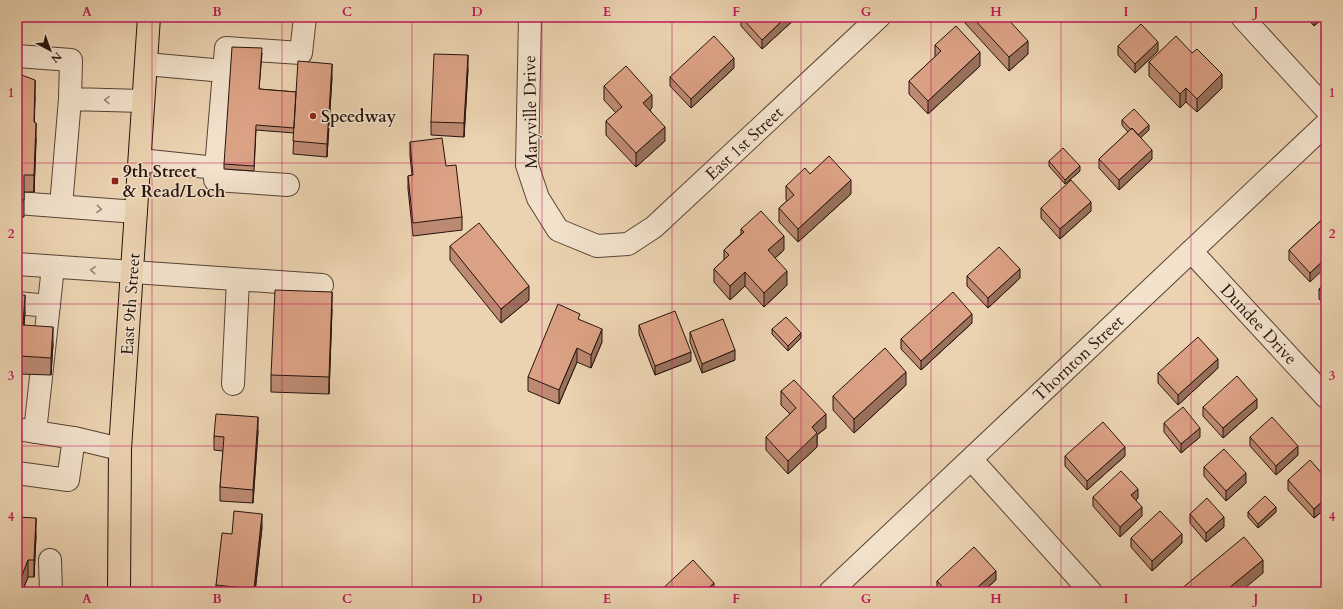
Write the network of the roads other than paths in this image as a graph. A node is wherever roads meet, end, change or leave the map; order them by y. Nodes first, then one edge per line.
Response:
1 (149, 17) edge
2 (304, 17) edge
3 (530, 17) edge
4 (879, 17) edge
5 (1242, 17) edge
6 (17, 56) edge
7 (146, 64) junction
8 (224, 71) junction
9 (70, 99) junction
10 (144, 101) junction
11 (1326, 109) edge
12 (1326, 124) edge
13 (140, 160) junction
14 (216, 168) junction
15 (288, 185) dead end
16 (17, 203) edge
17 (61, 206) junction
18 (136, 212) junction
19 (597, 246) joint
20 (1191, 251) junction
21 (17, 264) edge
22 (53, 267) junction
23 (132, 272) junction
24 (238, 280) junction
25 (322, 285) dead end
26 (17, 303) edge
27 (49, 306) junction
28 (232, 384) dead end
29 (1326, 397) edge
30 (26, 430) edge
31 (74, 438) junction
32 (120, 449) junction
33 (971, 459) junction
34 (17, 473) edge
35 (50, 560) dead end
36 (51, 592) edge
37 (119, 592) edge
38 (830, 592) edge
39 (1091, 592) edge

1 - 7 main road, East 9th Street
2 - 8 street
3 - 19 street, Maryville Drive
4 - 19 street, East 1st Street
5 - 11 street
6 - 9 street
7 - 8 street
7 - 10 main road, East 9th Street
8 - 14 street
10 -> 9 street
9 - 17 street
10 - 13 main road, East 9th Street
12 - 20 street, Thornton Street
13 - 14 street
13 - 18 main road, East 9th Street
14 - 15 street
16 - 17 street
17 -> 18 street
18 - 23 main road, East 9th Street
20 - 29 street, Dundee Drive
20 - 33 street, Thornton Street
21 - 22 street
23 -> 22 street
22 - 27 street
23 - 24 street
23 - 32 main road, East 9th Street
24 - 25 street
24 - 28 street
26 - 27 street
27 - 30 street
30 - 31 street
31 - 32 street
31 - 34 street
32 - 37 main road, East 9th Street
33 - 38 street, Thornton Street
33 - 39 street
35 - 36 street

